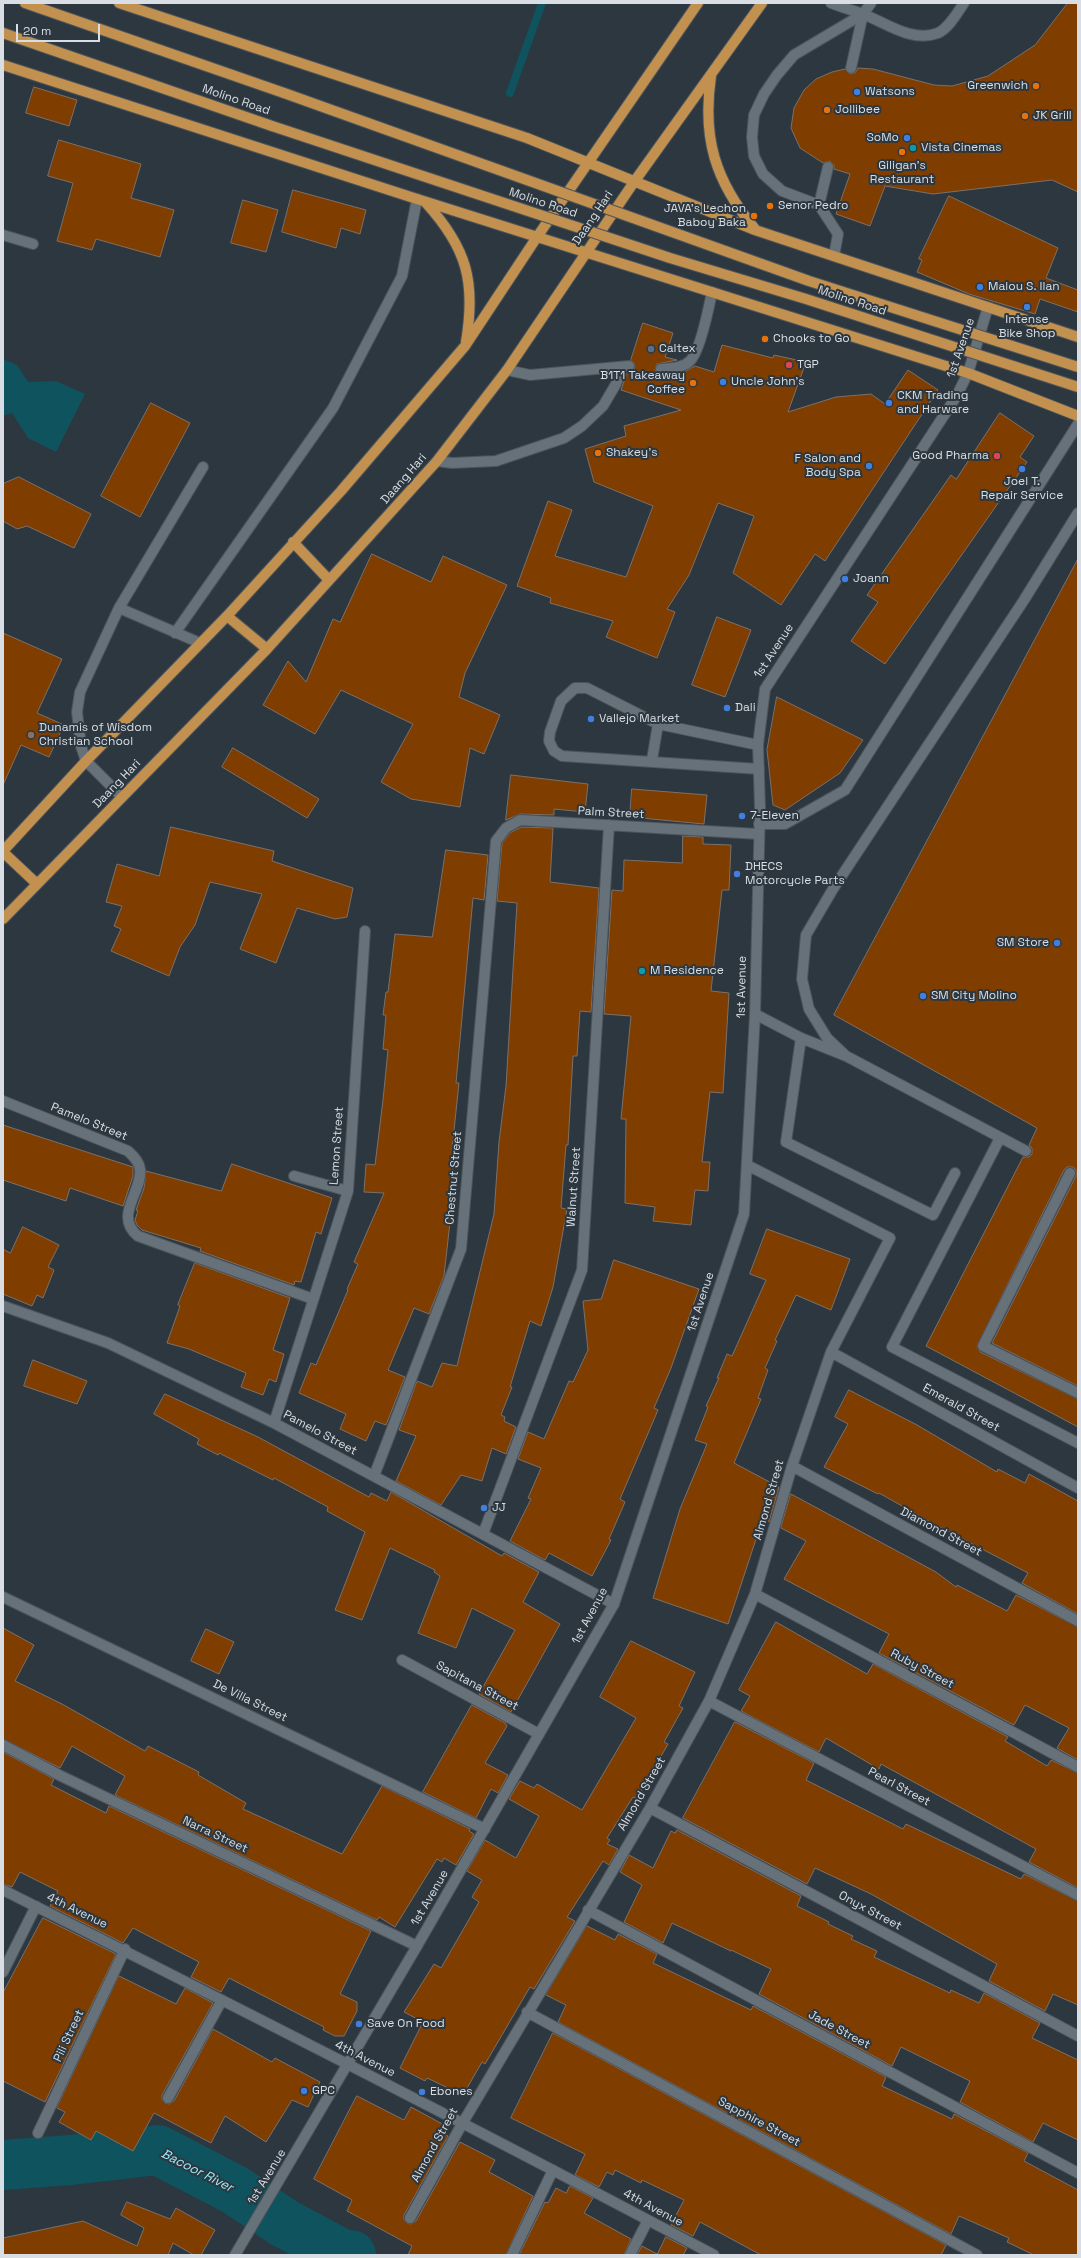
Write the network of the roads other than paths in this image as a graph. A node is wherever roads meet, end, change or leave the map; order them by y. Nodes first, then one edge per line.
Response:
1 (25, 3) edge
2 (119, 3) edge
3 (698, 3) edge
4 (762, 3) edge
5 (831, 3) edge
6 (871, 3) edge
7 (964, 3) edge
8 (864, 14) junction
9 (3, 33) edge
10 (3, 65) edge
11 (851, 68) dead end
12 (712, 74) junction
13 (590, 163) junction
14 (828, 167) dead end
15 (634, 182) junction
16 (421, 200) junction
17 (819, 205) junction
18 (755, 230) junction
19 (3, 235) edge
20 (537, 237) junction
21 (33, 244) dead end
22 (585, 252) junction
23 (834, 256) junction
24 (712, 292) junction
25 (988, 308) junction
26 (1078, 337) edge
27 (465, 346) junction
28 (1078, 367) edge
29 (661, 369) dead end
30 (507, 370) junction
31 (968, 374) junction
32 (1078, 387) edge
33 (1078, 416) edge
34 (1078, 424) edge
35 (437, 461) junction
36 (203, 467) dead end
37 (1078, 513) edge
38 (293, 542) junction
39 (329, 580) junction
40 (118, 608) junction
41 (227, 616) junction
42 (175, 633) junction
43 (200, 643) junction
44 (267, 649) junction
45 (658, 724) junction
46 (758, 745) junction
47 (652, 760) junction
48 (86, 761) junction
49 (759, 769) junction
50 (122, 797) junction
51 (609, 825) junction
52 (759, 829) junction
53 (3, 851) edge
54 (493, 866) joint
55 (36, 883) junction
56 (3, 920) edge
57 (365, 931) dead end
58 (755, 1014) junction
59 (801, 1038) junction
60 (846, 1056) junction
61 (3, 1101) edge
62 (1000, 1138) junction
63 (1026, 1151) dead end
64 (747, 1165) junction
65 (955, 1173) dead end
66 (1070, 1173) dead end
67 (294, 1176) dead end
68 (348, 1191) junction
69 (313, 1299) junction
70 (3, 1306) edge
71 (831, 1352) junction
72 (1078, 1393) edge
73 (274, 1423) junction
74 (1078, 1443) edge
75 (792, 1466) junction
76 (374, 1476) junction
77 (1078, 1488) edge
78 (484, 1534) junction
79 (755, 1594) junction
80 (3, 1597) edge
81 (614, 1604) junction
82 (1078, 1621) edge
83 (402, 1660) dead end
84 (709, 1701) junction
85 (539, 1734) junction
86 (3, 1745) edge
87 (1078, 1767) edge
88 (650, 1808) junction
89 (485, 1829) junction
90 (3, 1890) edge
91 (1078, 1895) edge
92 (36, 1906) junction
93 (588, 1910) junction
94 (418, 1946) junction
95 (125, 1949) junction
96 (3, 1972) edge
97 (222, 2000) junction
98 (527, 2012) junction
99 (1078, 2036) edge
100 (348, 2065) junction
101 (168, 2098) dead end
102 (462, 2124) junction
103 (38, 2133) dead end
104 (553, 2170) junction
105 (1078, 2173) edge
106 (410, 2218) dead end
107 (648, 2220) junction
108 (235, 2255) edge
109 (512, 2255) edge
110 (630, 2255) edge
111 (714, 2255) edge
112 (977, 2255) edge

1 - 28 main road, Molino Road, bridge
2 - 13 main road
3 - 13 main road
4 - 12 main road, Daang Hari
5 - 8 street
6 - 8 street
7 - 8 street
8 - 11 street
8 - 17 street
9 - 32 main road, Molino Road, bridge
10 - 16 main road
12 - 15 main road, Daang Hari
12 - 18 main road
13 - 15 main road
13 - 20 main road
14 - 17 street
15 - 18 main road
15 - 22 main road, Daang Hari
16 - 20 main road
16 - 27 main road
16 - 42 street
17 - 23 street
18 - 23 main road
19 - 21 street
20 - 22 main road
20 - 27 main road
22 - 24 main road
22 - 30 main road, Daang Hari
23 - 25 main road
24 - 29 street
24 - 31 main road
25 - 26 main road
25 - 31 street, 1st Avenue
27 - 38 main road
30 - 35 main road, Daang Hari
30 - 35 street
31 - 33 main road
31 - 46 street, 1st Avenue
34 - 52 street, Palm Street
35 - 39 main road, Daang Hari
36 - 40 street
37 - 60 street
38 - 39 main road
38 - 41 main road
39 - 44 main road, Daang Hari
40 - 42 street
40 - 48 street
41 - 43 main road
41 - 44 main road
42 - 43 street
43 - 48 main road
44 - 50 main road, Daang Hari
45 - 46 street
45 - 47 street
45 - 47 street
46 - 49 street, 1st Avenue
47 - 49 street
48 - 50 street
48 - 53 main road
49 - 52 street, 1st Avenue
50 - 55 main road, Daang Hari
51 - 52 street, Palm Street
51 - 54 street, Palm Street
51 - 78 street, Walnut Street
52 - 58 street, 1st Avenue
53 - 55 main road
54 - 76 street, Chestnut Street
55 - 56 main road, Daang Hari
57 - 68 street, Lemon Street
58 - 59 street
58 - 64 street, 1st Avenue
59 - 60 street
59 - 65 street
60 - 62 street
61 - 69 street, Pamelo Street
62 - 63 street
62 - 74 street
64 - 71 street, Almond Street
64 - 81 street, 1st Avenue
66 - 72 street
67 - 68 street
68 - 69 street, Lemon Street
69 - 73 street, Lemon Street
70 - 73 street, Pamelo Street
71 - 75 street, Almond Street
71 - 77 street, Emerald Street
73 - 76 street, Pamelo Street
75 - 79 street, Almond Street
75 - 82 street, Diamond Street
76 - 78 street, Pamelo Street
78 - 81 street, Pamelo Street
79 - 84 street, Almond Street
79 - 87 street, Ruby Street
80 - 89 street, De Villa Street
81 - 85 street, 1st Avenue
83 - 85 street, Sapitana Street
84 - 88 street, Almond Street
84 - 91 street, Pearl Street
85 - 89 street, 1st Avenue
86 - 94 street, Narra Street
88 - 93 street, Almond Street
88 - 99 street, Onyx Street
89 - 94 street, 1st Avenue
90 - 92 street, 4th Avenue
92 - 95 street, 4th Avenue
92 - 96 street
93 - 98 street, Almond Street
93 - 105 street, Jade Street
94 - 100 street, 1st Avenue
95 - 97 street, 4th Avenue
95 - 103 street, Pili Street
97 - 100 street, 4th Avenue
97 - 101 street
98 - 102 street, Almond Street
98 - 112 street, Sapphire Street
100 - 102 street, 4th Avenue
100 - 108 street, 1st Avenue
102 - 104 street, 4th Avenue
102 - 106 street, Almond Street
104 - 107 street, 4th Avenue
104 - 109 street
107 - 110 street
107 - 111 street, 4th Avenue

